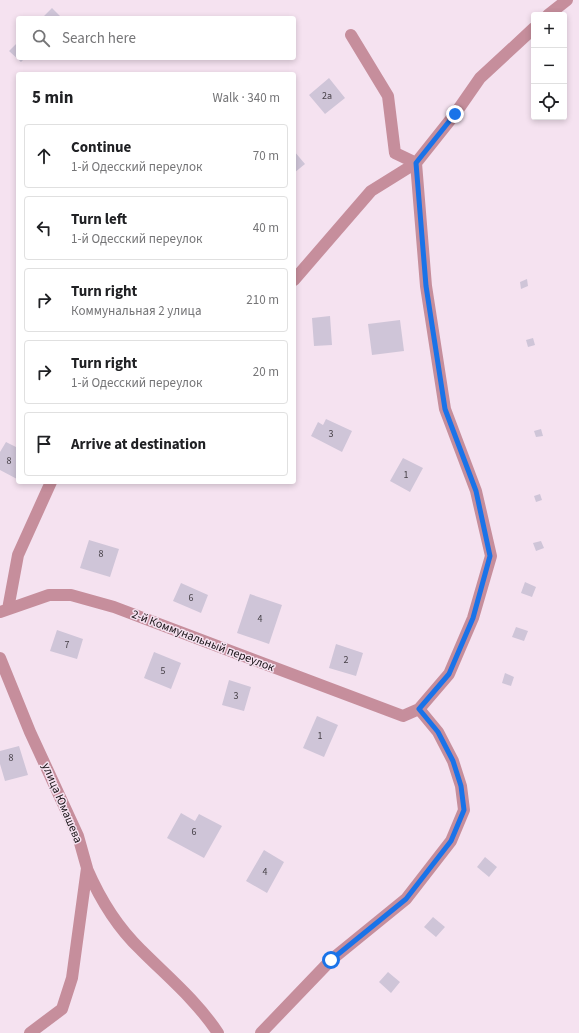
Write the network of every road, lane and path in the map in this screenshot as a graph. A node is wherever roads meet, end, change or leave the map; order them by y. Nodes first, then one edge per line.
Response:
1 (567, 0) edge
2 (552, 12) edge
3 (531, 31) edge
4 (351, 35) dead end
5 (416, 163) junction
6 (296, 278) edge
7 (50, 484) edge
8 (4, 611) edge
9 (0, 658) edge
10 (419, 709) junction
11 (87, 868) junction
12 (30, 1033) edge
13 (218, 1033) edge
14 (261, 1033) edge

1 - 2 street
3 - 5 street
4 - 5 street
5 - 6 street
5 - 10 street
7 - 8 street
8 - 10 street, 2-й Коммунальный переулок
9 - 11 street, улица Юмашева
10 - 14 street
11 - 12 street, улица Юмашева
11 - 13 street

